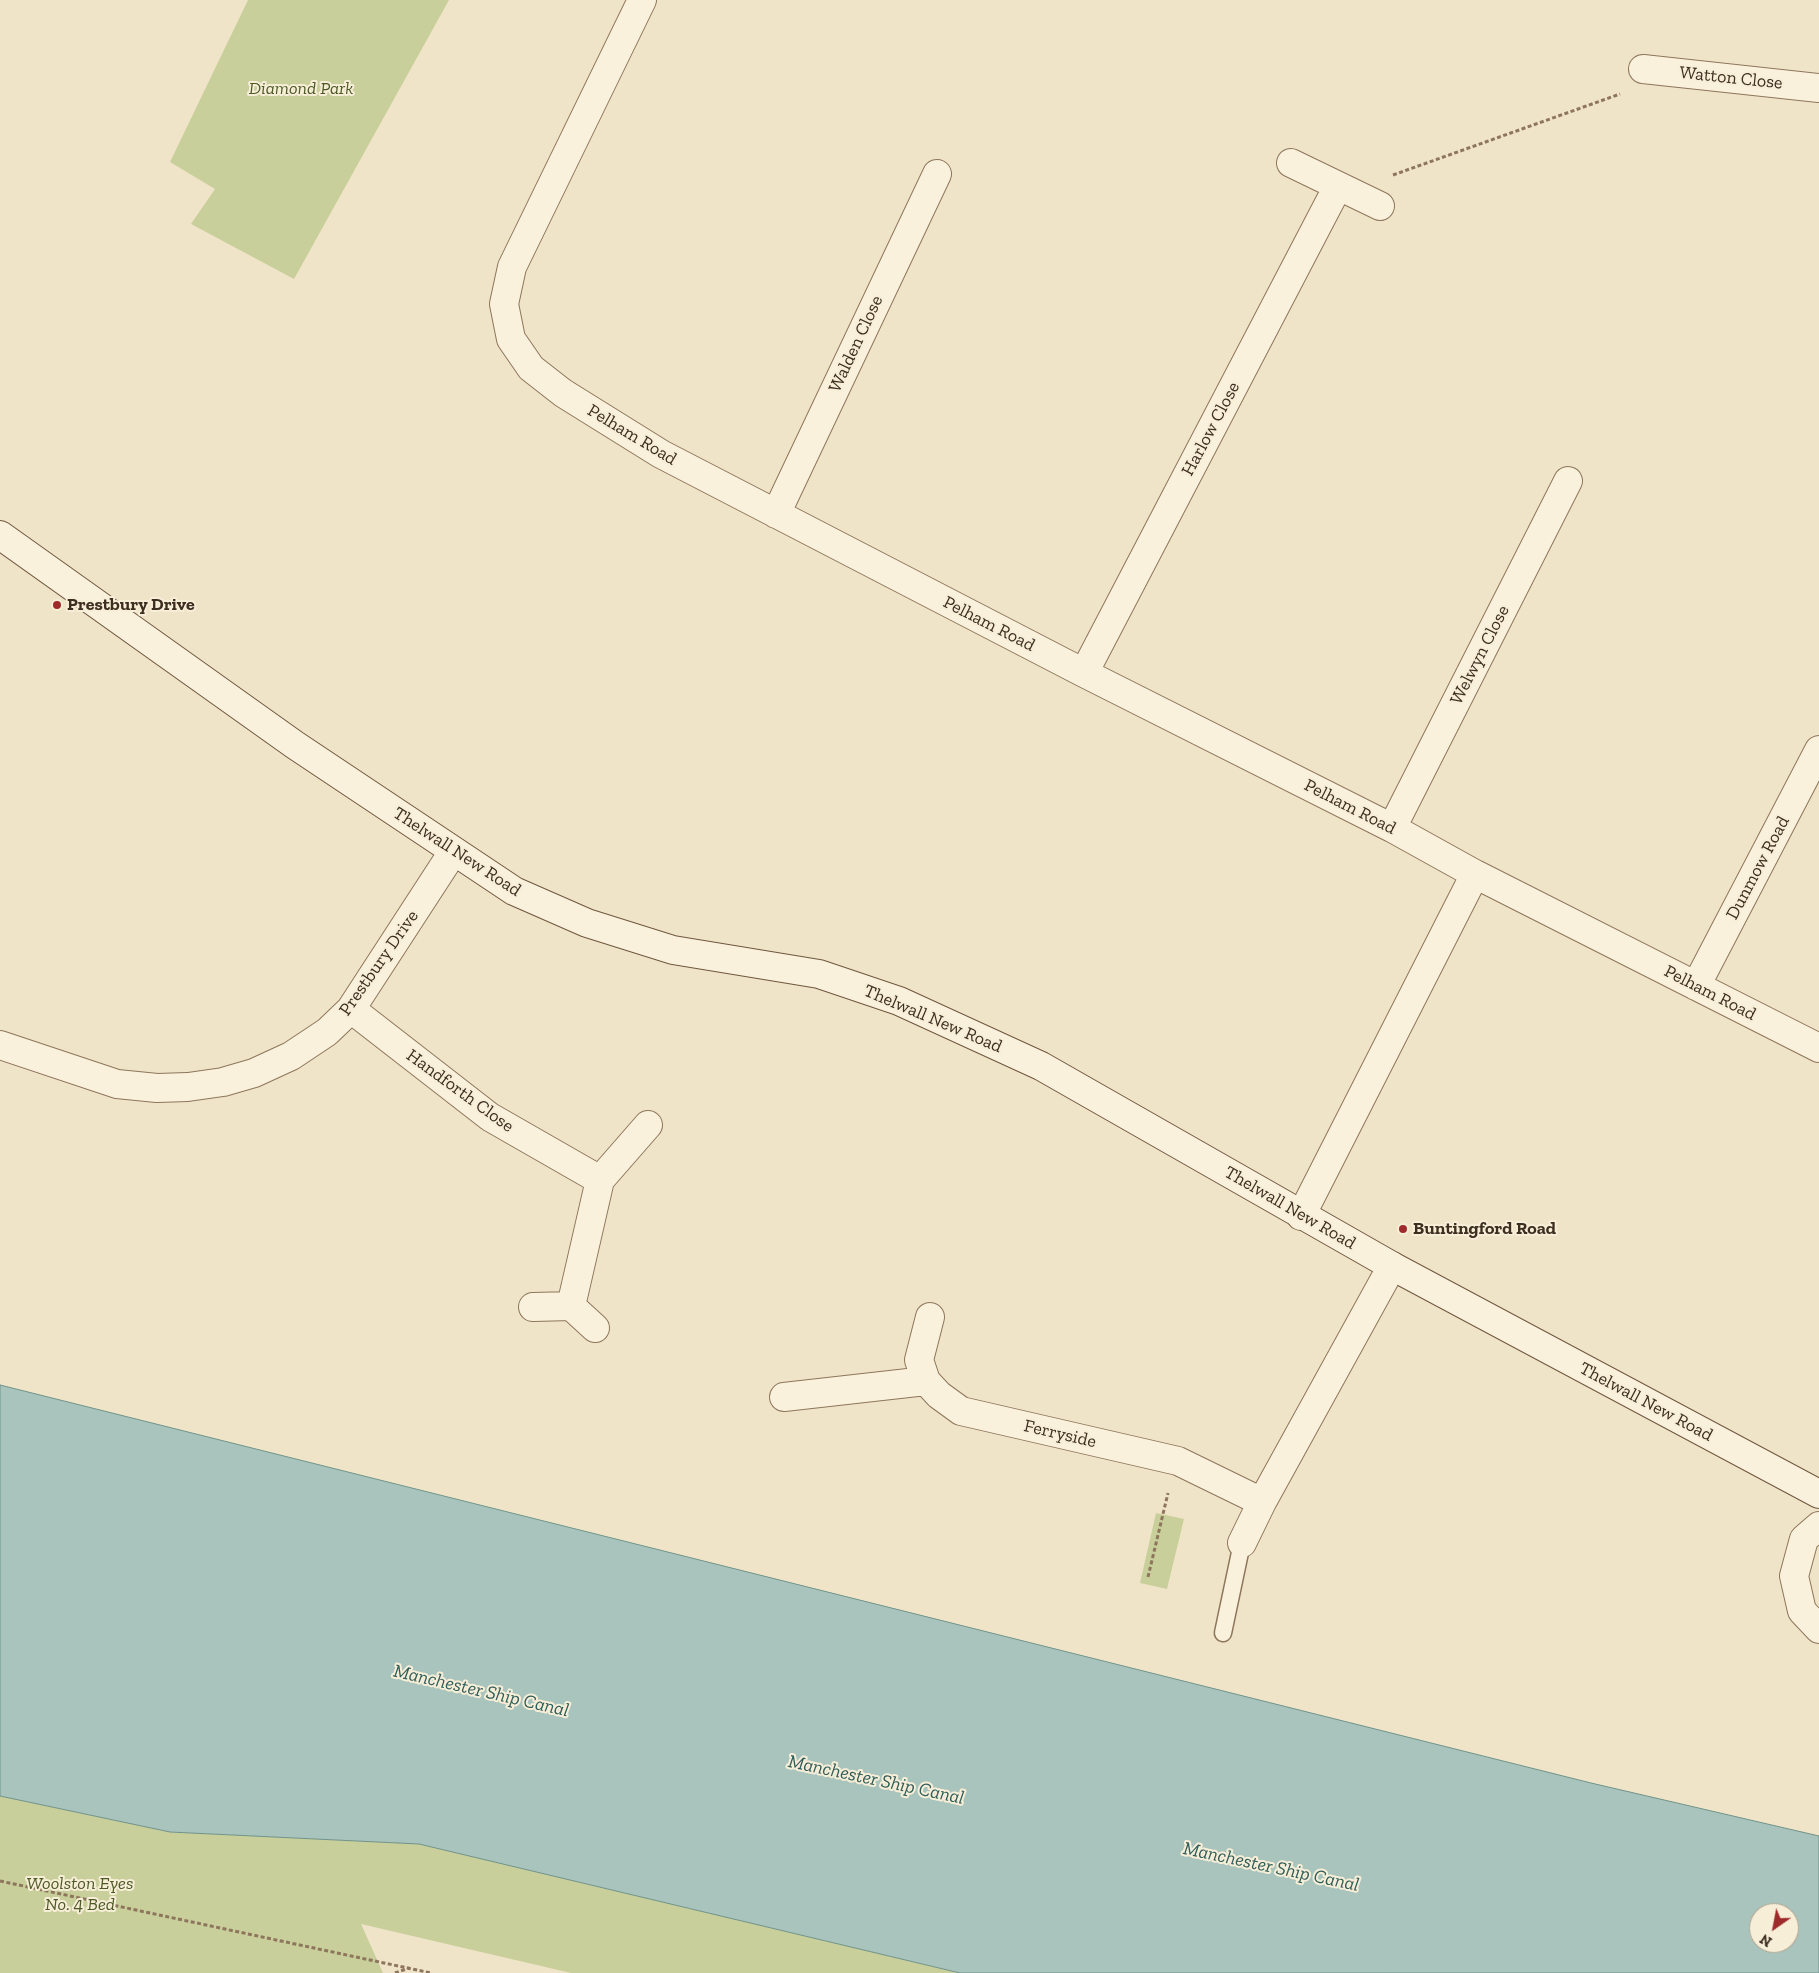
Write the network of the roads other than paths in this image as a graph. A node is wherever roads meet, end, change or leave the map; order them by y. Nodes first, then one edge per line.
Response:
1 (642, 0) edge
2 (1643, 69) road end
3 (1819, 88) edge
4 (1291, 163) dead end
5 (937, 174) dead end
6 (1338, 186) junction
7 (1380, 206) dead end
8 (1568, 481) dead end
9 (776, 514) junction
10 (0, 535) edge
11 (1084, 673) junction
12 (1819, 750) edge
13 (1392, 828) junction
14 (453, 852) junction
15 (1475, 874) junction
16 (1696, 986) junction
17 (351, 1009) junction
18 (0, 1045) edge
19 (1819, 1048) edge
20 (648, 1125) dead end
21 (600, 1180) junction
22 (1301, 1216) junction
23 (1392, 1266) junction
24 (572, 1306) junction
25 (533, 1307) dead end
26 (930, 1317) dead end
27 (595, 1328) dead end
28 (926, 1381) junction
29 (784, 1397) dead end
30 (1819, 1494) edge
31 (1262, 1502) junction
32 (1819, 1526) edge
33 (1242, 1543) joint
34 (1819, 1629) edge
35 (1222, 1633) dead end

1 - 9 street, Pelham Road
2 - 3 street, Watton Close
4 - 6 street
5 - 9 street, Walden Close
6 - 7 street
6 - 11 street, Harlow Close
8 - 13 street, Welwyn Close
9 - 11 street, Pelham Road
10 - 14 street, Thelwall New Road
11 - 13 street, Pelham Road
12 - 16 street, Dunmow Road
13 - 15 street, Pelham Road
14 - 17 street, Prestbury Drive
14 - 22 street, Thelwall New Road
15 - 16 street, Pelham Road
15 - 22 street
16 - 19 street, Pelham Road
17 - 18 street, Prestbury Drive
17 - 21 street, Handforth Close
20 - 21 street
21 - 24 street
22 - 23 street, Thelwall New Road
23 - 30 street, Thelwall New Road
23 - 31 street
24 - 25 street
24 - 27 street
26 - 28 street
28 - 29 street
28 - 31 street, Ferryside
31 - 33 street
32 - 34 street
33 - 35 lane

